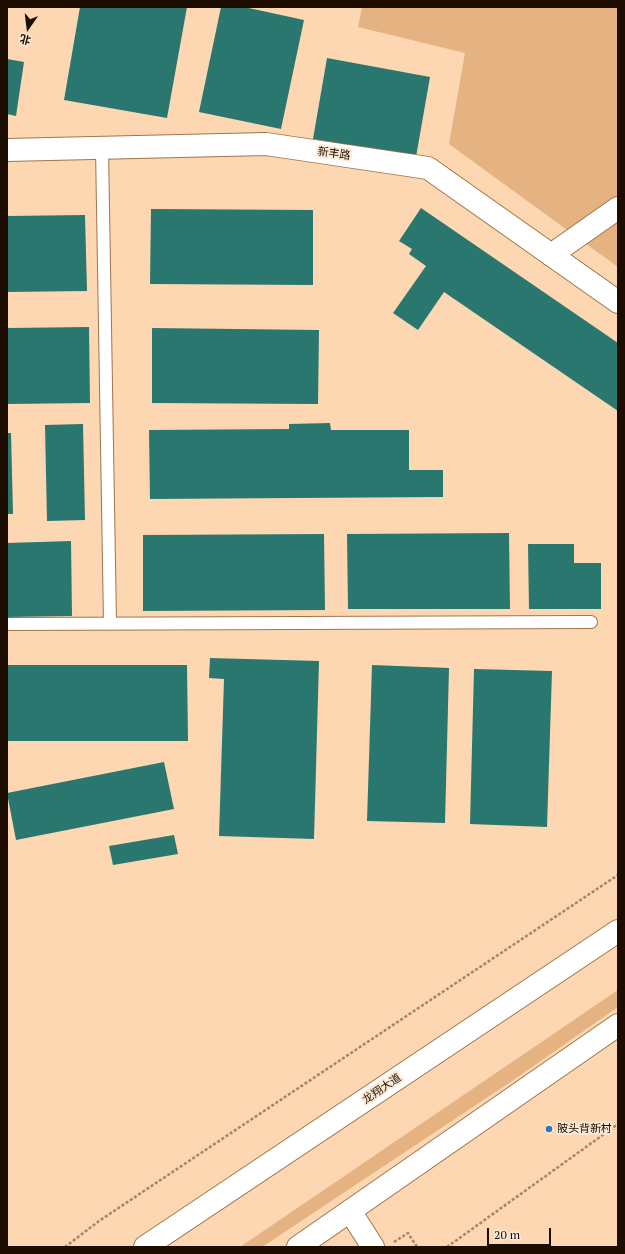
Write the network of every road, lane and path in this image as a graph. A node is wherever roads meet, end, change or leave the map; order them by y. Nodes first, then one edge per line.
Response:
1 (102, 148) junction
2 (7, 150) edge
3 (618, 208) edge
4 (551, 255) junction
5 (618, 302) edge
6 (591, 622) dead end
7 (110, 623) junction
8 (7, 624) edge
9 (618, 875) edge
10 (618, 931) edge
11 (614, 1030) edge
12 (618, 1124) edge
13 (350, 1211) junction
14 (383, 1245) edge
15 (65, 1247) edge
16 (145, 1247) edge
17 (298, 1247) edge
18 (417, 1247) edge
19 (447, 1247) edge

1 - 2 main road, 新丰路
1 - 4 main road, 新丰路
1 - 7 lane
3 - 4 main road
4 - 5 main road, 新丰路
6 - 7 lane
7 - 8 lane
9 - 15 path
10 - 16 main road, 龙翔大道
11 - 13 main road
12 - 19 path
13 - 14 main road
13 - 17 main road
14 - 18 path

